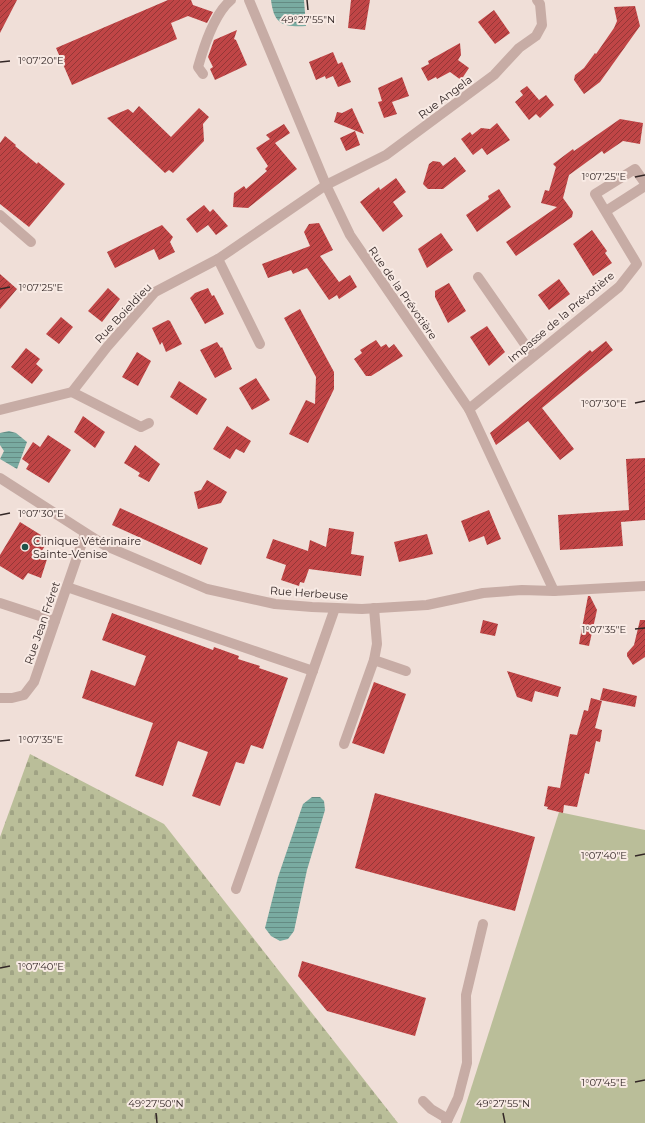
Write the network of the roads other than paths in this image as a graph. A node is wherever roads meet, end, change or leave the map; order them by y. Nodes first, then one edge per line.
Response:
1 (231, 0) edge
2 (249, 0) edge
3 (537, 0) edge
4 (203, 74) dead end
5 (326, 185) junction
6 (645, 185) edge
7 (606, 211) junction
8 (0, 215) edge
9 (31, 242) dead end
10 (218, 259) junction
11 (641, 264) edge
12 (478, 277) dead end
13 (260, 344) dead end
14 (533, 356) junction
15 (72, 392) junction
16 (469, 409) junction
17 (0, 410) edge
18 (148, 423) dead end
19 (0, 478) edge
20 (85, 534) junction
21 (645, 586) edge
22 (67, 587) junction
23 (554, 591) junction
24 (0, 603) edge
25 (336, 608) junction
26 (374, 608) junction
27 (55, 621) junction
28 (374, 660) junction
29 (313, 671) junction
30 (406, 671) dead end
31 (0, 698) edge
32 (344, 744) dead end
33 (236, 889) dead end
34 (483, 924) dead end
35 (423, 1102) dead end
36 (447, 1121) edge

1 - 4 street
2 - 5 street, Rue de la Prévotière
3 - 5 street, Rue Angela
5 - 10 street, Rue Boieldieu
5 - 16 street, Rue de la Prévotière
6 - 7 street, Impasse de la Prévotière
6 - 7 street, Impasse de la Prévotière
7 - 11 street, Impasse de la Prévotière
8 - 9 street
10 - 13 street
10 - 15 street, Rue Boieldieu
11 - 14 street, Impasse de la Prévotière
12 - 14 street
14 - 16 street, Impasse de la Prévotière
15 - 17 street
15 - 18 street
16 - 23 street, Rue de la Prévotière
19 - 20 street, Rue Herbeuse
20 - 22 street, Rue Jean Fréret
20 - 25 street, Rue Herbeuse
21 - 23 street, Rue Herbeuse
22 - 27 street, Rue Jean Fréret
22 - 29 street
23 - 26 street, Rue Herbeuse
24 - 27 street
25 - 26 street, Rue Herbeuse
25 - 29 street
26 - 28 street
27 - 31 street, Rue Jean Fréret
28 - 30 street
28 - 32 street
29 - 33 street
34 - 36 street
35 - 36 street

